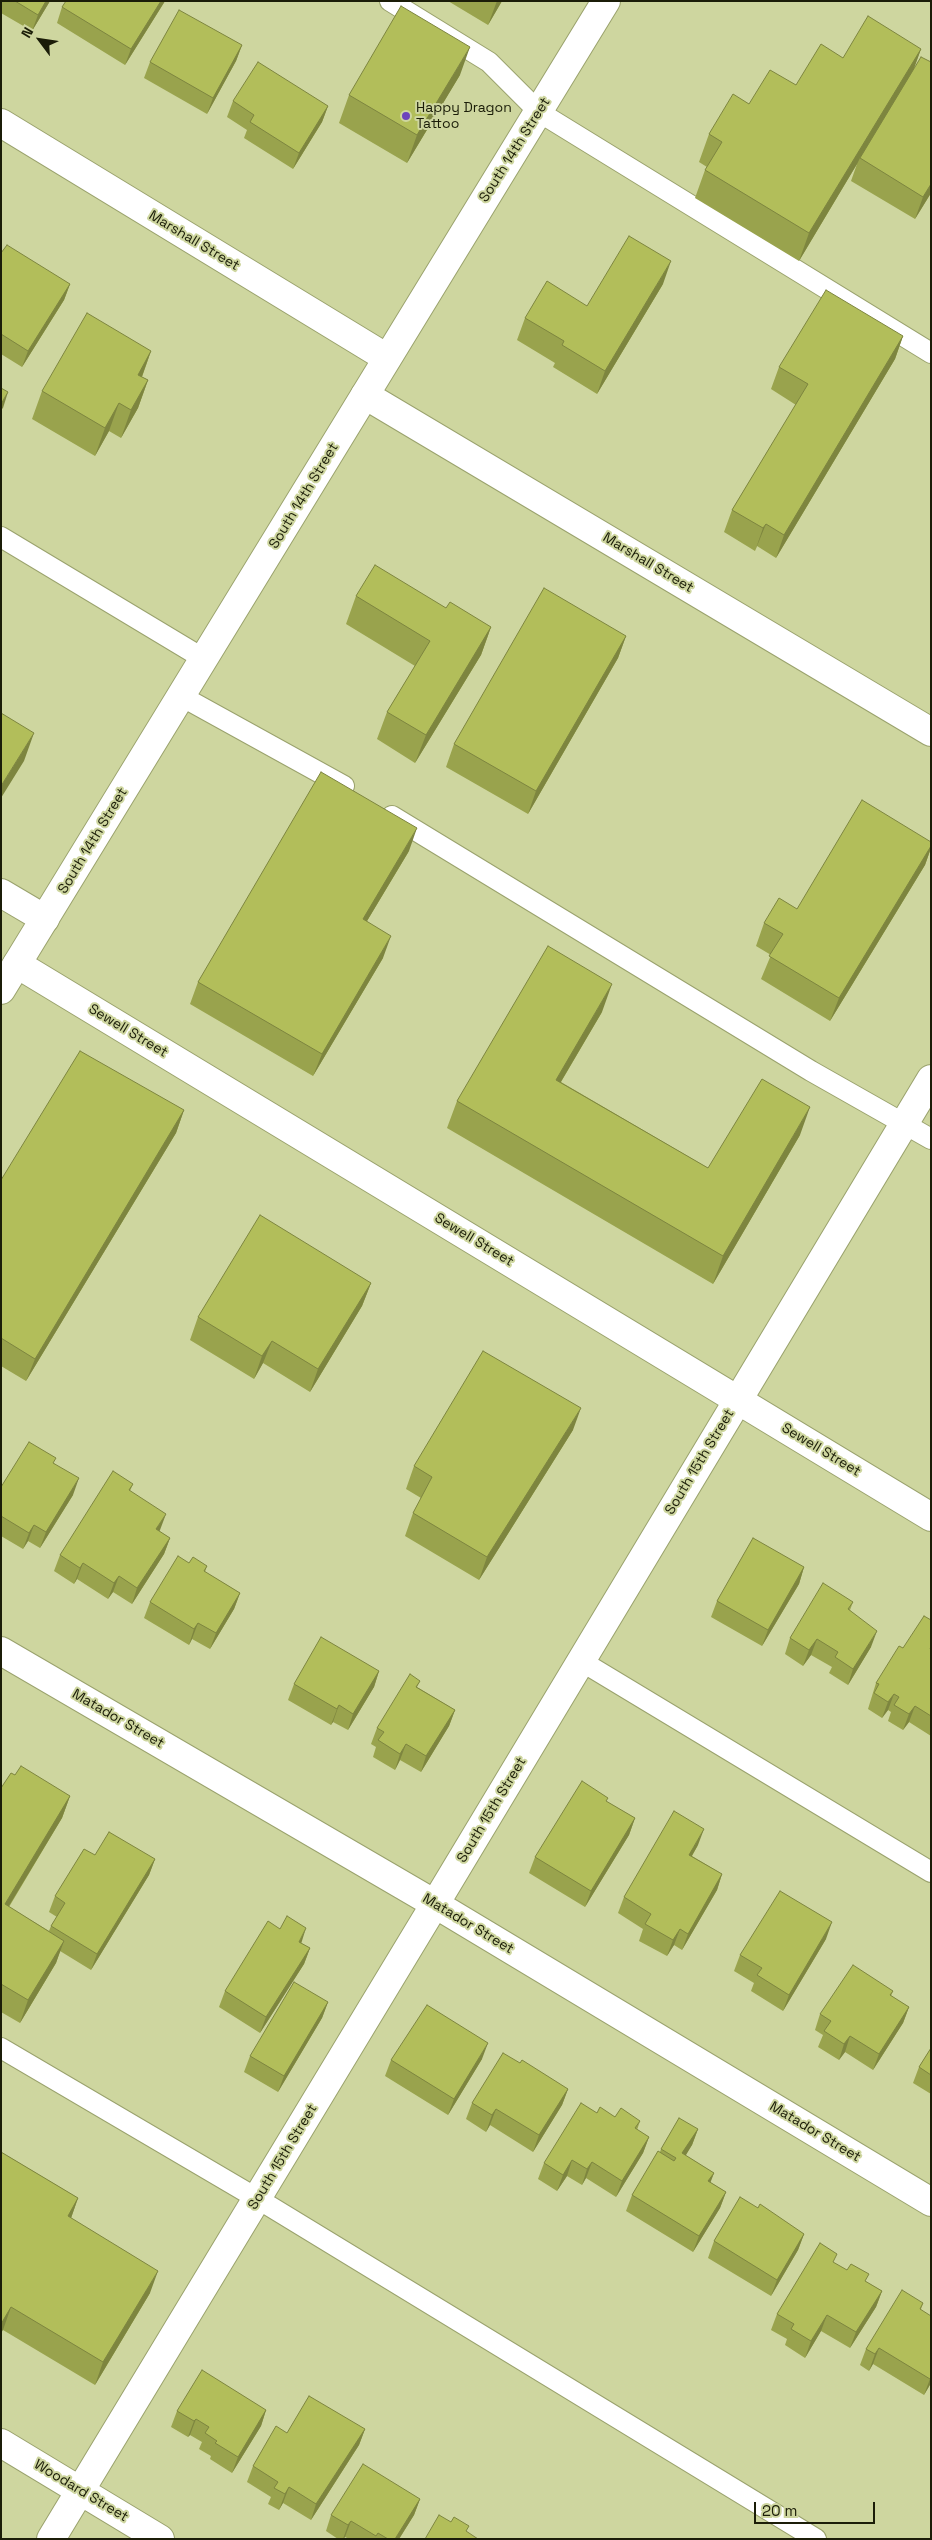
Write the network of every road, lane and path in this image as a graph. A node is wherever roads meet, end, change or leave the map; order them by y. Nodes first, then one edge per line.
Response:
1 (390, 1) edge
2 (606, 1) edge
3 (539, 112) junction
4 (1, 123) edge
5 (931, 353) edge
6 (388, 358) junction
7 (366, 395) junction
8 (1, 537) edge
9 (204, 659) junction
10 (181, 696) junction
11 (931, 732) edge
12 (1, 893) edge
13 (45, 920) junction
14 (17, 964) junction
15 (1, 990) edge
16 (931, 1079) edge
17 (904, 1123) junction
18 (931, 1139) edge
19 (737, 1400) junction
20 (931, 1517) edge
21 (1, 1651) edge
22 (581, 1661) junction
23 (931, 1872) edge
24 (436, 1904) junction
25 (1, 2048) edge
26 (258, 2199) junction
27 (931, 2202) edge
28 (1, 2443) edge
29 (81, 2491) junction
30 (51, 2539) edge
31 (160, 2539) edge
32 (816, 2539) edge

1 - 3 lane
2 - 3 street, South 14th Street
3 - 5 lane
3 - 6 street, South 14th Street
4 - 6 street, Marshall Street
6 - 7 street, South 14th Street
7 - 9 street, South 14th Street
7 - 11 street, Marshall Street
8 - 9 lane
9 - 10 street, South 14th Street
10 - 13 street, South 14th Street
10 - 17 lane
12 - 13 street
13 - 14 street, South 14th Street
14 - 15 street, South 14th Street
14 - 19 street, Sewell Street
16 - 17 street, South 15th Street
17 - 18 lane
17 - 19 street, South 15th Street
19 - 20 street, Sewell Street
19 - 22 street, South 15th Street
21 - 24 street, Matador Street
22 - 23 lane
22 - 24 street, South 15th Street
24 - 26 street, South 15th Street
24 - 27 street, Matador Street
25 - 26 lane
26 - 29 street, South 15th Street
26 - 32 lane
28 - 29 street, Woodard Street
29 - 30 street, South 15th Street
29 - 31 street, Woodard Street

